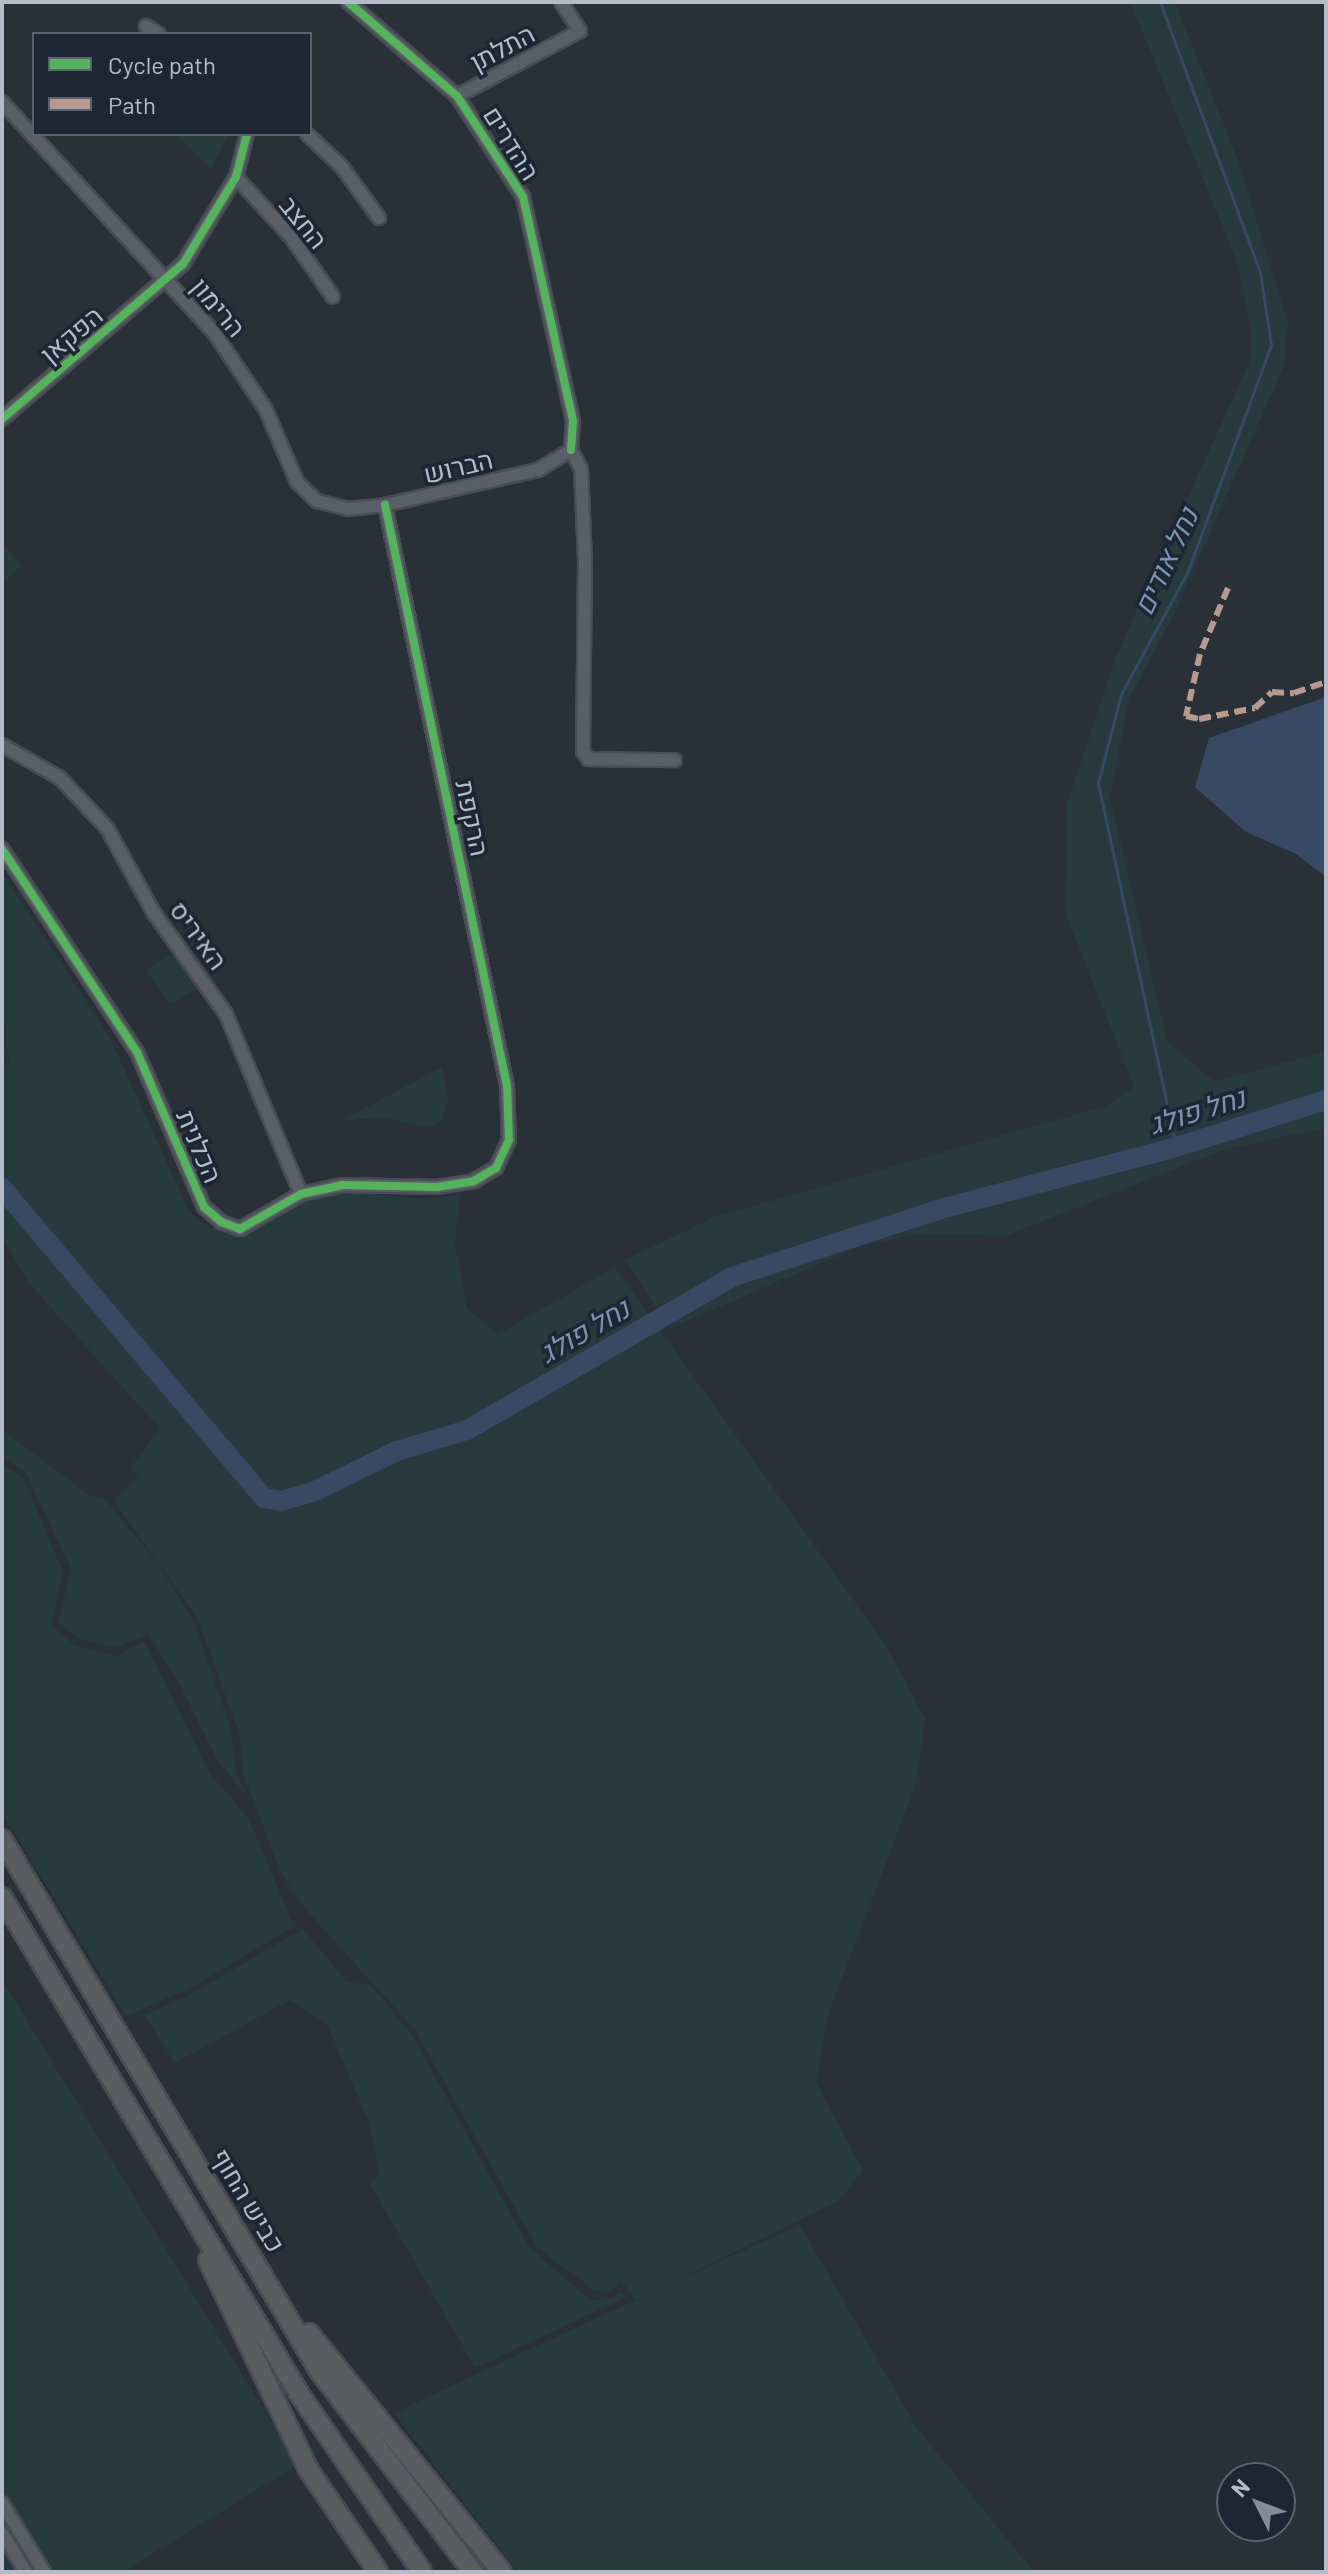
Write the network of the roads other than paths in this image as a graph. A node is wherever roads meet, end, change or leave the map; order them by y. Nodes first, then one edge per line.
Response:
1 (348, 2) edge
2 (561, 2) edge
3 (146, 26) dead end
4 (156, 32) edge
5 (457, 96) junction
6 (2, 102) edge
7 (32, 134) edge
8 (34, 136) edge
9 (246, 136) edge
10 (309, 136) edge
11 (236, 177) junction
12 (379, 218) dead end
13 (167, 280) junction
14 (333, 297) dead end
15 (2, 419) edge
16 (571, 450) junction
17 (385, 505) junction
18 (348, 509) joint
19 (2, 746) edge
20 (675, 760) dead end
21 (2, 849) edge
22 (509, 1140) joint
23 (301, 1194) junction
24 (2, 1839) edge
25 (2, 1897) edge
26 (188, 2214) junction
27 (242, 2240) junction
28 (2, 2503) edge
29 (2, 2533) edge
30 (26, 2572) edge
31 (44, 2572) edge
32 (375, 2572) edge
33 (422, 2572) edge
34 (473, 2572) edge
35 (502, 2572) edge

1 - 5 street, ההדרים
2 - 5 street, התלתן
3 - 4 street
5 - 16 street, ההדרים
6 - 7 street, הרימון
8 - 13 street, הרימון
9 - 11 street, הפקאן
10 - 12 street
11 - 13 street, הפקאן
11 - 14 street, החצב
13 - 15 street, הפקאן
13 - 18 street, הרימון
16 - 17 street, הברוש
16 - 20 street, ההדרים
17 - 18 street, הברוש
17 - 22 street, הרקפת
19 - 23 street, האיריס
21 - 23 street, הכלנית
22 - 23 street, הכלנית
24 - 27 highway, כביש החוף
25 - 26 highway
26 - 32 highway
26 - 33 highway
27 - 34 highway, כביש החוף
27 - 35 highway
28 - 31 street
29 - 30 street

